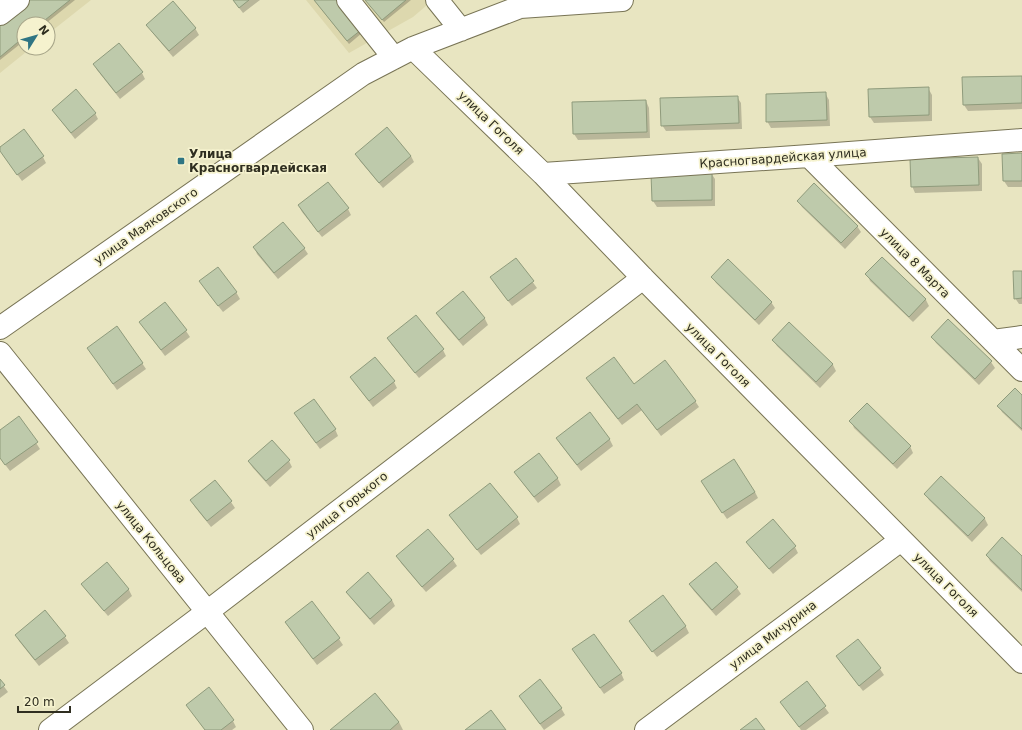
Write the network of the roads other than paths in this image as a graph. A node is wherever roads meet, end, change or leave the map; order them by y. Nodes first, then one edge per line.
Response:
1 (18, 0) edge
2 (348, 0) edge
3 (437, 0) edge
4 (622, 0) edge
5 (0, 14) edge
6 (461, 30) junction
7 (404, 53) junction
8 (1022, 140) edge
9 (809, 156) junction
10 (543, 174) junction
11 (643, 278) junction
12 (0, 328) edge
13 (1022, 337) edge
14 (993, 341) junction
15 (0, 353) edge
16 (1022, 370) edge
17 (901, 540) junction
18 (207, 612) junction
19 (1022, 662) edge
20 (50, 730) edge
21 (302, 730) edge
22 (646, 730) edge

1 - 5 street
2 - 7 street, улица Гоголя
3 - 6 street
4 - 6 street, улица Маяковского
6 - 7 street, улица Маяковского
7 - 10 street, улица Гоголя
7 - 12 street, улица Маяковского
8 - 9 street, Красногвардейская улица
9 - 10 street, Красногвардейская улица
9 - 14 street, улица 8 Марта
10 - 11 street, улица Гоголя
11 - 17 street, улица Гоголя
11 - 18 street, улица Горького
13 - 14 street
14 - 16 street, улица 8 Марта
15 - 18 street, улица Кольцова
17 - 19 street, улица Гоголя
17 - 22 street, улица Мичурина
18 - 20 street, улица Горького
18 - 21 street, улица Кольцова

